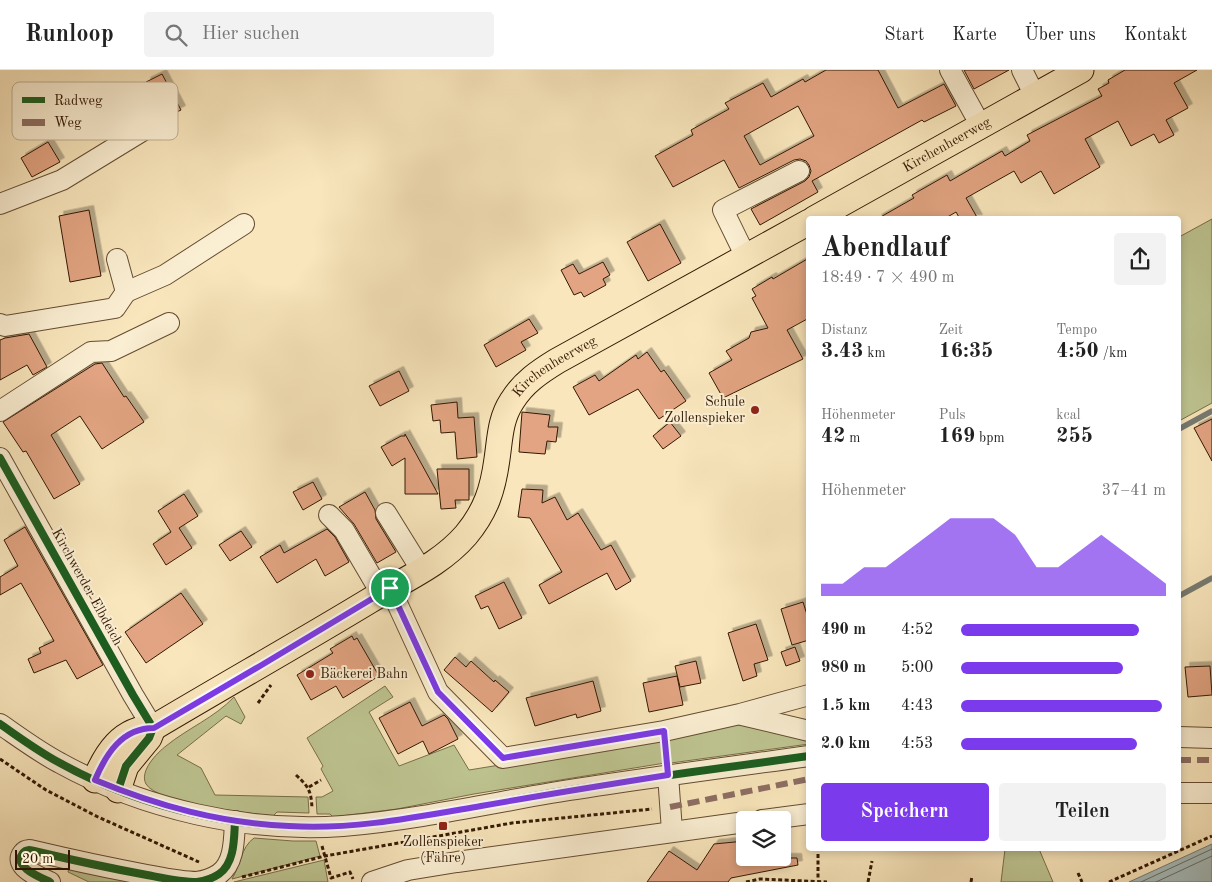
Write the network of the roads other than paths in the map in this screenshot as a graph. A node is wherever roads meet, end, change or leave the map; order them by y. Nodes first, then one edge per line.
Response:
1 (950, 70) edge
2 (1022, 70) edge
3 (1081, 70) edge
4 (1035, 96) junction
5 (981, 126) junction
6 (127, 140) edge
7 (798, 171) dead end
8 (0, 204) edge
9 (819, 216) edge
10 (244, 224) dead end
11 (806, 224) edge
12 (746, 257) junction
13 (117, 259) dead end
14 (126, 292) junction
15 (169, 323) dead end
16 (0, 324) edge
17 (0, 411) edge
18 (0, 458) edge
19 (386, 513) dead end
20 (329, 515) dead end
21 (422, 571) junction
22 (385, 591) junction
23 (806, 696) edge
24 (740, 714) junction
25 (0, 724) edge
26 (154, 728) junction
27 (806, 730) edge
28 (1181, 737) edge
29 (1212, 738) edge
30 (806, 756) edge
31 (668, 775) junction
32 (95, 780) junction
33 (118, 790) junction
34 (1181, 793) edge
35 (1212, 793) edge
36 (806, 814) edge
37 (791, 816) edge
38 (235, 820) junction
39 (736, 823) edge
40 (672, 831) junction
41 (50, 882) edge
42 (372, 882) edge

1 - 5 street
2 - 4 street
3 - 4 main road, Kirchenheerweg
4 - 5 main road, Kirchenheerweg
5 - 9 main road, Kirchenheerweg
6 - 8 street
7 - 12 street
10 - 14 street
11 - 12 main road, Kirchenheerweg
12 - 21 main road, Kirchenheerweg
13 - 14 street
14 - 16 street
15 - 17 street
18 - 26 street, Kirchwerder Elbdeich
19 - 21 street
20 - 22 street
21 - 22 main road, Kirchenheerweg
22 - 24 street
22 - 26 main road, Kirchenheerweg
23 - 24 street
24 - 27 street
25 - 32 street
26 - 32 main road, Kirchenheerweg
26 - 33 main road, Kirchenheerweg
28 - 29 street
30 - 31 street
31 - 38 street
31 - 40 street
32 - 33 street
33 - 38 street
34 - 35 street
36 - 37 street
38 - 41 street
39 - 40 street
40 - 42 street

